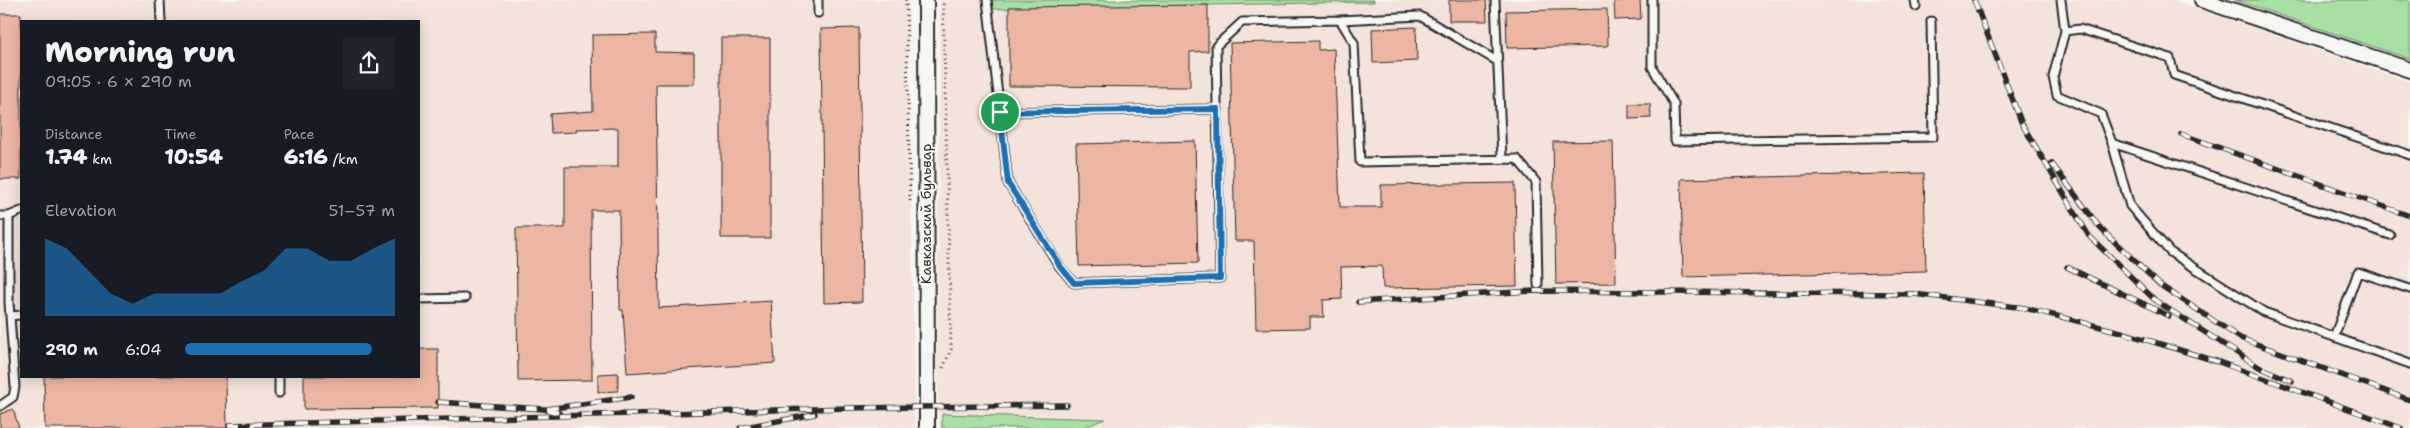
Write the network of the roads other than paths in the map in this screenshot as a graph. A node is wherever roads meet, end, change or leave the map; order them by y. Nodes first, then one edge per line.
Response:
1 (160, 0) edge
2 (818, 0) edge
3 (926, 0) edge
4 (987, 0) edge
5 (1495, 0) edge
6 (1652, 0) edge
7 (2061, 0) edge
8 (2202, 0) edge
9 (818, 13) dead end
10 (161, 20) edge
11 (1340, 20) junction
12 (1931, 21) dead end
13 (2065, 31) junction
14 (1497, 61) junction
15 (2410, 70) edge
16 (1218, 109) junction
17 (1000, 112) junction
18 (2112, 143) junction
19 (2410, 155) edge
20 (1502, 159) junction
21 (20, 211) edge
22 (0, 216) edge
23 (9, 216) junction
24 (2390, 236) dead end
25 (1538, 285) dead end
26 (2410, 289) edge
27 (465, 298) dead end
28 (420, 299) edge
29 (9, 302) junction
30 (0, 303) edge
31 (20, 315) edge
32 (10, 316) junction
33 (2334, 337) junction
34 (2410, 364) edge
35 (279, 378) edge
36 (279, 393) dead end
37 (0, 406) edge
38 (927, 428) edge

1 - 10 lane
2 - 9 lane
3 - 38 street, Кавказский бульвар
4 - 17 lane
5 - 14 lane
6 - 12 lane
7 - 13 lane
8 - 15 street
11 - 14 lane
11 - 16 lane
11 - 20 lane
13 - 18 lane
13 - 19 lane
14 - 20 lane
16 - 17 lane
16 - 17 lane
18 - 24 lane
18 - 33 lane
20 - 25 lane
21 - 23 lane
22 - 23 lane
23 - 29 lane
26 - 33 lane
27 - 28 lane
29 - 30 lane
29 - 32 lane
31 - 32 lane
32 - 37 lane
33 - 34 lane
35 - 36 lane

